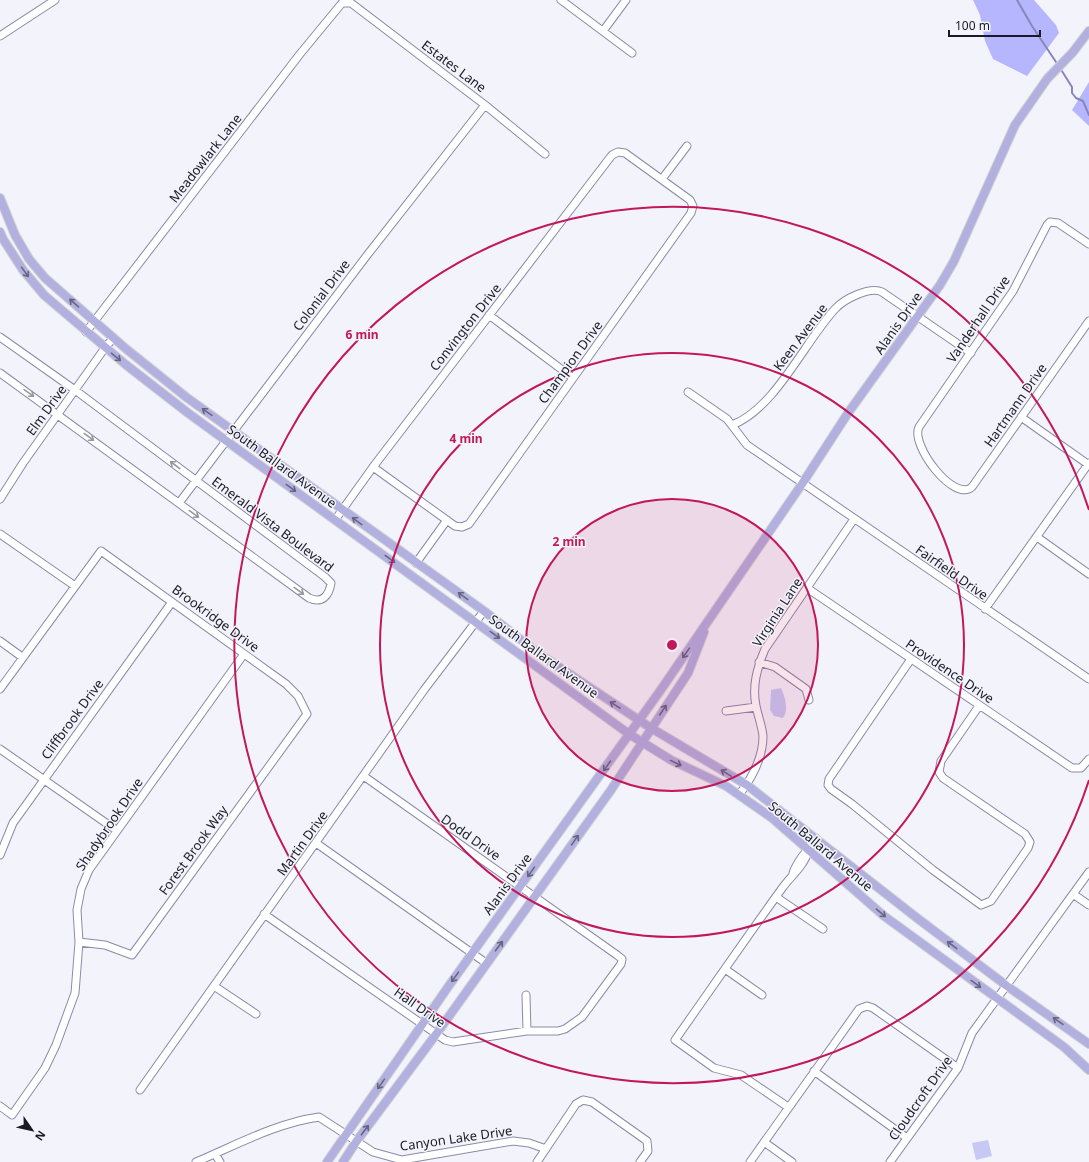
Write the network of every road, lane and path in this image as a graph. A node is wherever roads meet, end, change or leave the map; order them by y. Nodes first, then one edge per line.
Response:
1 (55, 0) edge
2 (562, 0) edge
3 (626, 0) edge
4 (346, 2) joint
5 (603, 31) junction
6 (1089, 31) edge
7 (0, 36) edge
8 (632, 53) dead end
9 (486, 105) junction
10 (687, 146) dead end
11 (545, 154) dead end
12 (662, 179) junction
13 (0, 198) edge
14 (15, 235) junction
15 (1, 237) edge
16 (1089, 244) edge
17 (489, 315) junction
18 (917, 317) junction
19 (95, 321) junction
20 (1089, 321) edge
21 (86, 332) junction
22 (0, 337) edge
23 (114, 338) junction
24 (105, 348) junction
25 (971, 353) junction
26 (0, 373) edge
27 (573, 378) junction
28 (75, 390) junction
29 (688, 392) dead end
30 (58, 414) junction
31 (1021, 417) junction
32 (732, 426) junction
33 (233, 430) junction
34 (225, 439) junction
35 (1089, 464) edge
36 (373, 466) junction
37 (196, 481) junction
38 (802, 484) junction
39 (955, 487) joint
40 (0, 499) edge
41 (179, 503) junction
42 (342, 510) junction
43 (854, 519) junction
44 (335, 520) junction
45 (446, 520) junction
46 (0, 534) edge
47 (1037, 538) junction
48 (416, 563) junction
49 (1089, 574) edge
50 (75, 586) junction
51 (807, 588) junction
52 (172, 602) junction
53 (986, 609) junction
54 (484, 611) junction
55 (476, 621) junction
56 (708, 621) junction
57 (0, 641) edge
58 (244, 654) junction
59 (22, 657) junction
60 (910, 659) junction
61 (759, 662) junction
62 (1089, 679) edge
63 (0, 689) edge
64 (809, 700) dead end
65 (980, 706) junction
66 (756, 707) junction
67 (726, 711) dead end
68 (307, 714) joint
69 (638, 720) junction
70 (651, 728) junction
71 (629, 734) junction
72 (643, 743) junction
73 (0, 748) edge
74 (1089, 759) edge
75 (365, 777) junction
76 (44, 779) junction
77 (747, 785) junction
78 (739, 795) junction
79 (116, 830) junction
80 (816, 838) junction
81 (316, 843) junction
82 (808, 850) junction
83 (0, 855) edge
84 (1089, 872) edge
85 (521, 886) junction
86 (1073, 894) junction
87 (535, 896) junction
88 (776, 897) junction
89 (1089, 905) edge
90 (264, 914) junction
91 (824, 929) dead end
92 (79, 942) junction
93 (472, 954) junction
94 (622, 959) joint
95 (486, 964) junction
96 (725, 969) junction
97 (214, 986) junction
98 (1008, 986) junction
99 (526, 995) dead end
100 (762, 995) dead end
101 (997, 1000) junction
102 (256, 1014) dead end
103 (423, 1024) junction
104 (527, 1031) junction
105 (437, 1034) junction
106 (1089, 1044) edge
107 (958, 1068) junction
108 (1089, 1070) edge
109 (814, 1072) junction
110 (140, 1090) dead end
111 (0, 1106) edge
112 (788, 1107) junction
113 (345, 1136) junction
114 (907, 1138) junction
115 (356, 1142) junction
116 (764, 1142) junction
117 (546, 1149) junction
118 (215, 1154) junction
119 (402, 1161) edge
120 (196, 1162) edge
121 (220, 1162) edge
122 (327, 1162) edge
123 (343, 1162) edge
124 (537, 1162) edge
125 (640, 1162) edge
126 (750, 1162) edge
127 (792, 1162) edge
128 (890, 1162) edge

1 - 7 street
2 - 5 street
3 - 5 street
4 - 9 street, Estates Lane
4 - 19 street, Meadowlark Lane
5 - 8 street
6 - 18 main road, Alanis Drive
9 - 11 street, Estates Lane
9 - 33 street, Colonial Drive
10 - 12 street
12 - 17 street, Convington Drive
12 - 27 street, Champion Drive
13 - 14 main road, South Ballard Avenue
14 - 15 street
19 -> 14 main road, South Ballard Avenue
15 -> 21 main road, South Ballard Avenue
16 - 25 street, Vanderhall Drive
17 - 27 street
17 - 36 street, Convington Drive
18 - 25 street, Keen Avenue
18 - 32 street, Keen Avenue
18 - 38 main road, Alanis Drive
19 - 21 street, Meadowlark Lane
19 - 23 main road, South Ballard Avenue
20 - 31 street, Hartmann Drive
21 - 24 main road, South Ballard Avenue
22 - 28 street, Emerald Vista Boulevard
23 - 24 street, Elm Drive
33 -> 23 main road, South Ballard Avenue
24 - 28 street, Elm Drive
24 -> 34 main road, South Ballard Avenue
25 - 39 street, Vanderhall Drive
26 -> 30 street, Emerald Vista Boulevard
27 - 45 street, Champion Drive
28 - 30 street, Elm Drive
37 -> 28 street, Emerald Vista Boulevard
29 - 32 street, Fairfield Drive
30 - 40 street, Elm Drive
30 -> 41 street, Emerald Vista Boulevard
31 - 35 street
31 - 39 street, Hartmann Drive
32 - 38 street, Fairfield Drive
33 - 34 street, Colonial Drive
33 - 42 main road, South Ballard Avenue
34 - 37 street, Colonial Drive
34 -> 44 main road, South Ballard Avenue
35 - 47 street
36 - 42 street, Convington Drive
36 - 45 street
37 - 41 street, Colonial Drive
41 -> 37 street, Emerald Vista Boulevard
38 - 43 street, Fairfield Drive
38 - 56 main road, Alanis Drive
42 - 44 street, Convington Drive
48 -> 42 main road, South Ballard Avenue
43 - 51 street, Virginia Lane
43 - 53 street, Fairfield Drive
44 -> 55 main road, South Ballard Avenue
45 - 48 street
46 - 50 street
47 - 49 street
47 - 53 street
54 -> 48 main road, South Ballard Avenue
50 - 52 street, Brookridge Drive
50 - 59 street
51 - 60 street, Providence Drive
51 - 61 street, Virginia Lane
52 - 58 street, Brookridge Drive
52 - 76 street, Cliffbrook Drive
53 - 62 street, Fairfield Drive
54 - 55 street, Martin Drive
69 -> 54 main road, South Ballard Avenue
55 -> 71 main road, South Ballard Avenue
55 - 75 street, Martin Drive
56 -> 69 main road, Alanis Drive
70 -> 56 main road, Alanis Drive
57 - 59 street
58 - 68 street, Brookridge Drive
58 - 79 street, Shadybrook Drive
59 - 63 street
60 - 65 street, Providence Drive
60 - 65 street
61 - 64 street
61 - 66 street, Virginia Lane
65 - 74 street, Providence Drive
66 - 67 street
66 - 77 street, Virginia Lane
68 - 92 street, Forest Brook Way
69 - 70 main road, South Ballard Avenue
69 - 71 main road, Alanis Drive
70 - 72 main road, Alanis Drive
77 -> 70 main road, South Ballard Avenue
71 - 72 main road, South Ballard Avenue
71 -> 85 main road, Alanis Drive
72 -> 78 main road, South Ballard Avenue
87 -> 72 main road, Alanis Drive
73 - 76 street
75 - 81 street, Martin Drive
75 - 85 street, Dodd Drive
76 - 79 street
76 - 83 street, Cliffbrook Drive
77 - 78 street, Virginia Lane
77 - 80 main road, South Ballard Avenue
78 - 82 main road, South Ballard Avenue
79 - 92 street, Shadybrook Drive
80 - 82 street
98 -> 80 main road, South Ballard Avenue
81 - 90 street, Martin Drive
81 - 93 street
82 - 88 street
82 -> 101 main road, South Ballard Avenue
84 - 86 street, Cloudcroft Drive
85 - 87 street, Dodd Drive
85 - 93 main road, Alanis Drive
86 - 89 street
86 - 98 street, Cloudcroft Drive
87 - 94 street, Dodd Drive
95 -> 87 main road, Alanis Drive
88 - 91 street
88 - 96 street
90 - 97 street, Martin Drive
90 - 103 street, Hall Drive
92 - 111 street, Shadybrook Drive
93 - 95 street
93 -> 103 main road, Alanis Drive
94 - 104 street, Hall Drive
95 - 105 main road, Alanis Drive
96 - 100 street
96 - 112 street
97 - 102 street
97 - 110 street, Martin Drive
98 - 101 street, Cloudcroft Drive
106 -> 98 main road, South Ballard Avenue
99 - 104 street
101 - 107 street, Cloudcroft Drive
101 - 108 main road, South Ballard Avenue
103 - 105 street, Hall Drive
103 -> 113 main road, Alanis Drive
104 - 105 street, Hall Drive
115 -> 105 main road, Alanis Drive
107 - 109 street
107 - 114 street, Cloudcroft Drive
109 - 112 street
109 - 114 street
112 - 116 street
113 - 115 street, Canyon Lake Drive
113 - 118 street, Canyon Lake Drive
113 - 122 main road, Alanis Drive
114 - 128 street, Cloudcroft Drive
115 - 119 street, Canyon Lake Drive
115 - 123 main road, Alanis Drive
116 - 126 street
116 - 127 street
117 - 119 street, Canyon Lake Drive
117 - 124 street
117 - 125 street
118 - 120 street, Canyon Lake Drive
118 - 121 street

